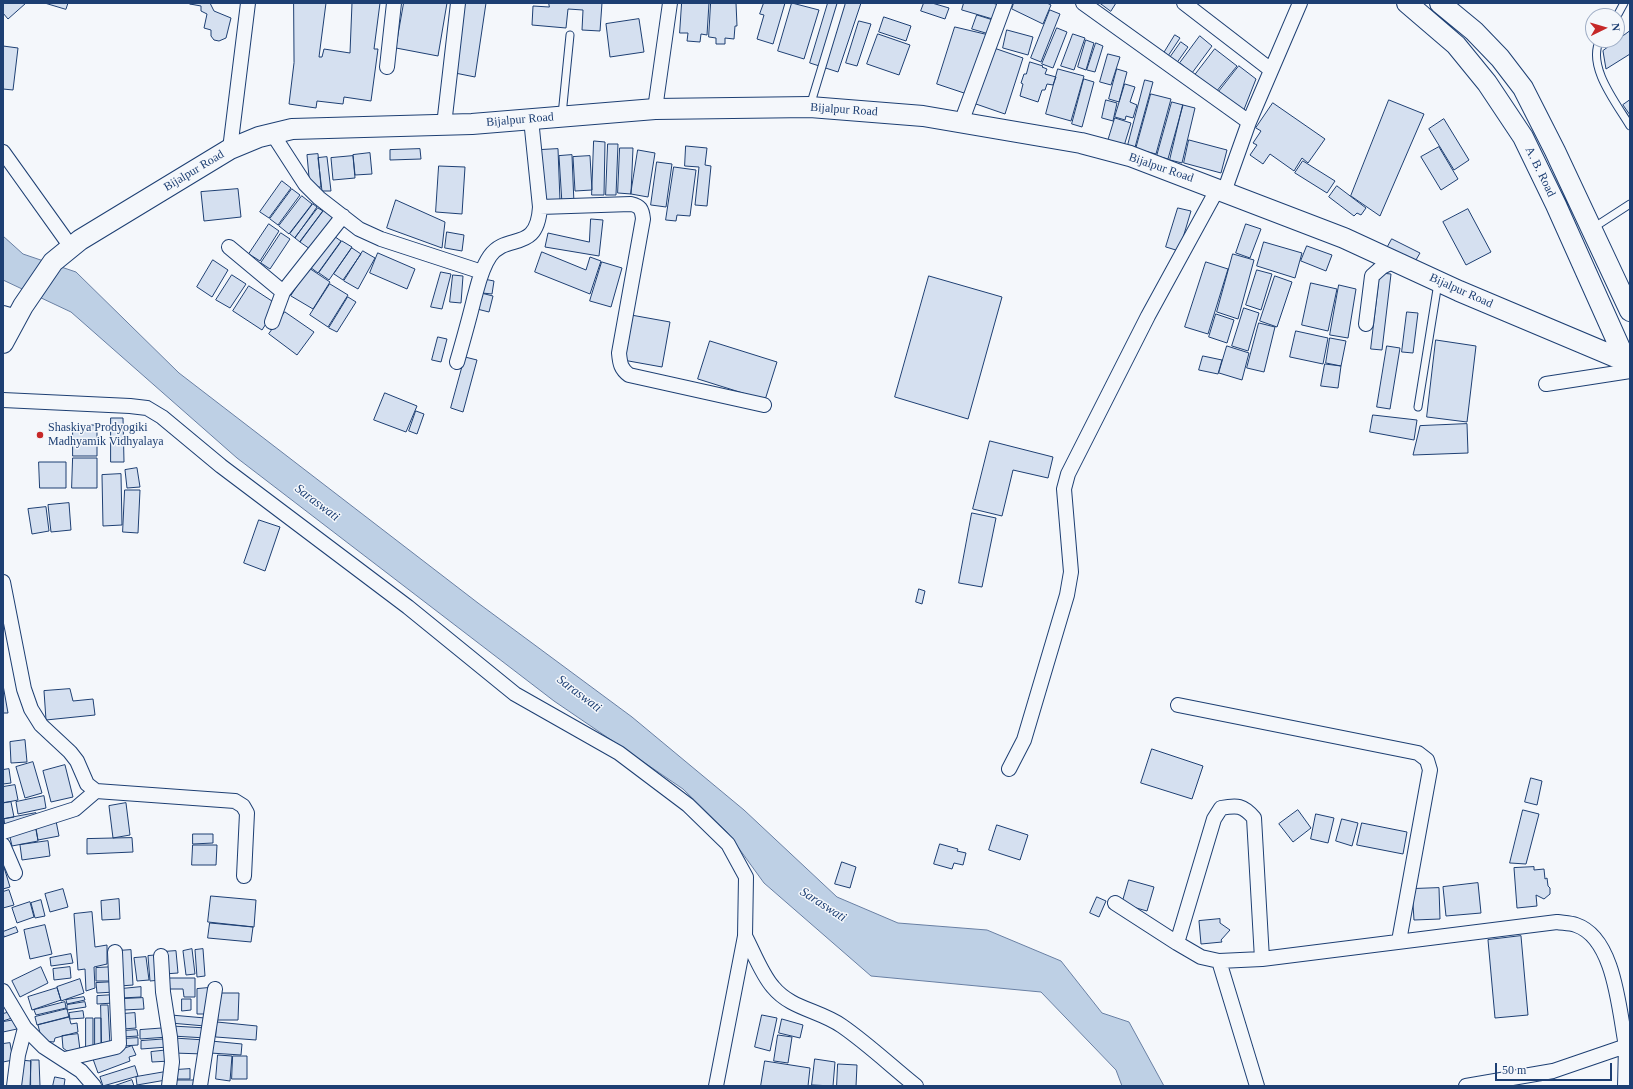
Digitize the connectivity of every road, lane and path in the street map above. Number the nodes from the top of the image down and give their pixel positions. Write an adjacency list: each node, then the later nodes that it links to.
1 (248, 3): 25 (street)
2 (394, 3): 14 (street)
3 (458, 3): 22 (street)
4 (670, 3): 17 (street)
5 (1005, 3): 21 (street)
6 (1083, 3): 20 (street)
7 (1184, 3): 15 (street)
8 (1300, 3): 15 (street)
9 (1407, 3): 44 (main road, A. B. Road)
10 (1440, 3): 31 (main road, A. B. Road)
11 (841, 4): 16 (lane)
12 (570, 35): 18 (lane)
13 (1597, 48): 23 (lane)
14 (387, 67)
15 (1271, 70): 20 (street)
16 (810, 107): 17 (main road, Bijalpur Road); 21 (main road, Bijalpur Road)
17 (655, 109): 18 (main road, Bijalpur Road)
18 (562, 117): 19 (main road, Bijalpur Road)
19 (531, 119): 22 (main road, Bijalpur Road); 29 (street)
20 (1249, 122): 27 (street)
21 (961, 123): 27 (main road, Bijalpur Road)
22 (444, 125): 24 (main road, Bijalpur Road)
23 (1630, 126)
24 (272, 133): 25 (main road, Bijalpur Road); 30 (street)
25 (230, 149): 32 (main road, Bijalpur Road)
26 (3, 152): 32 (street)
27 (1221, 190): 34 (main road, Bijalpur Road); 51 (street)
28 (1630, 204): 31 (lane)
29 (540, 207): 35 (street); 47 (street)
30 (342, 216): 35 (street); 37 (street)
31 (1592, 229): 38 (main road, A. B. Road)
32 (71, 247): 39 (main road, Bijalpur Road)
33 (229, 247): 37 (street)
34 (1394, 261): 36 (main road, Bijalpur Road); 41 (street)
35 (482, 272): 43 (street)
36 (1438, 281): 44 (main road, Bijalpur Road); 48 (lane)
37 (283, 292): 40 (street)
38 (1630, 311)
39 (14, 312): 42 (main road, Bijalpur Road)
40 (272, 322)
41 (1366, 324)
42 (3, 343)
43 (457, 362)
44 (1629, 366): 45 (street)
45 (1546, 384)
46 (3, 400): 58 (street)
47 (764, 405)
48 (1418, 407)
49 (3, 582): 52 (street)
50 (1178, 705): 59 (street)
51 (1009, 769)
52 (96, 791): 53 (street); 56 (street)
53 (3, 832)
54 (3, 845): 55 (street)
55 (15, 873)
56 (244, 876)
57 (1115, 903): 60 (street)
58 (745, 936): 74 (street); 75 (street)
59 (1399, 940): 63 (street); 68 (street)
60 (1177, 942): 63 (street); 64 (street)
61 (114, 952): 69 (street)
62 (161, 956): 72 (street)
63 (1262, 959): 64 (street)
64 (1219, 961): 76 (street)
65 (215, 989): 73 (street)
66 (3, 991): 67 (street)
67 (25, 1028): 69 (street); 70 (street)
68 (1628, 1045): 77 (street); 78 (street)
69 (65, 1059): 71 (street)
70 (14, 1086)
71 (94, 1086)
72 (169, 1086)
73 (200, 1086)
74 (716, 1086)
75 (916, 1086)
76 (1256, 1086)
77 (1466, 1086)
78 (1625, 1086)

